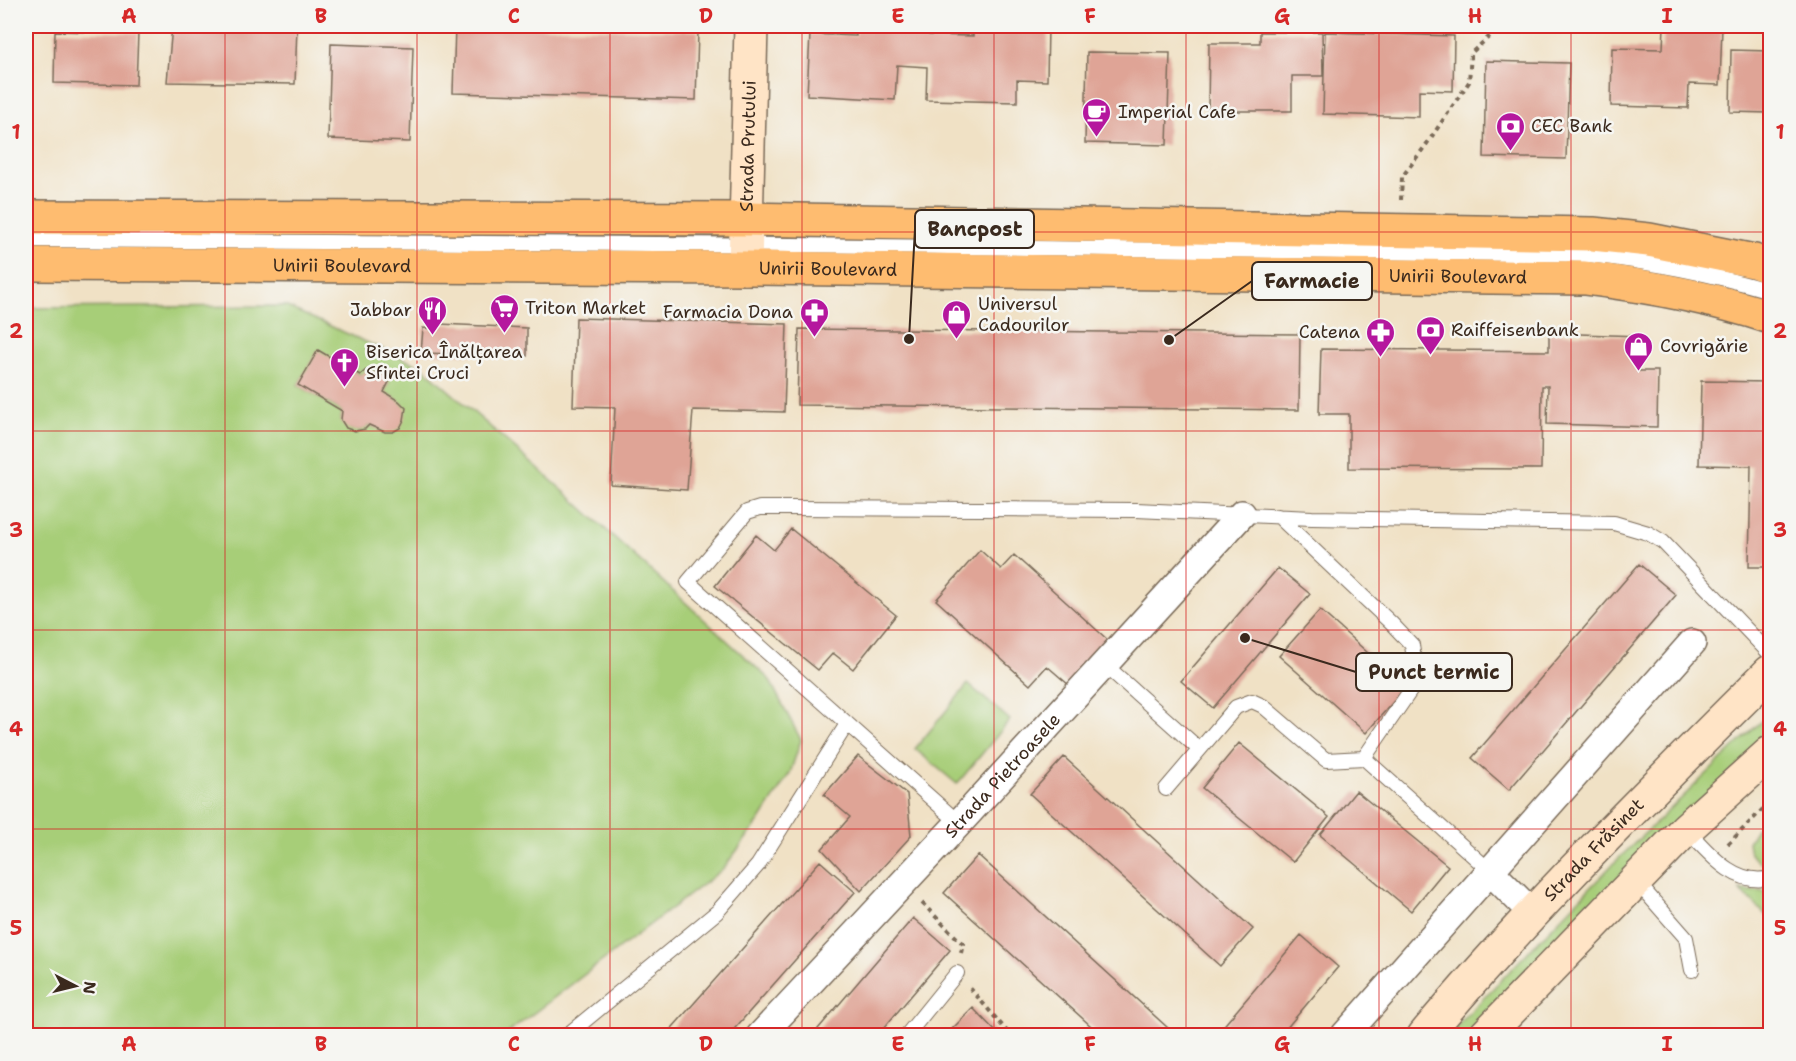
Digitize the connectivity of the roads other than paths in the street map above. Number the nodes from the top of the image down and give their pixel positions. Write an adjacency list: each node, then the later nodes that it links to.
1 (751, 26): 4 (main road, Strada Prutului)
2 (26, 217): 4 (main road, Unirii Boulevard)
3 (26, 240): 4 (lane)
4 (746, 244): 5 (main road, Unirii Boulevard); 6 (main road, Unirii Boulevard); 7 (lane); 8 (main road, Unirii Boulevard)
5 (26, 264)
6 (1770, 267)
7 (1770, 291)
8 (1770, 316)
9 (1242, 514): 10 (lane); 13 (street, Strada Pietroasele); 15 (lane)
10 (1278, 516): 12 (lane); 18 (lane)
11 (1692, 643): 22 (street)
12 (1770, 654)
13 (1104, 664): 16 (lane); 20 (street, Strada Pietroasele)
14 (1770, 672): 25 (main road, Strada Frăsinet)
15 (848, 724): 20 (lane); 28 (lane)
16 (1199, 749): 18 (lane); 19 (lane)
17 (1770, 753): 21 (main road)
18 (1364, 758): 22 (lane)
19 (1166, 789)
20 (959, 823): 29 (street, Strada Pietroasele)
21 (1686, 829): 23 (lane); 24 (main road)
22 (1490, 871): 25 (street); 31 (street)
23 (1770, 878)
24 (1636, 881): 26 (lane); 33 (main road)
25 (1533, 914): 32 (main road, Strada Frăsinet)
26 (1692, 970)
27 (957, 973): 30 (lane)
28 (566, 1035)
29 (760, 1035)
30 (906, 1035)
31 (1344, 1035)
32 (1424, 1035)
33 (1485, 1035)

